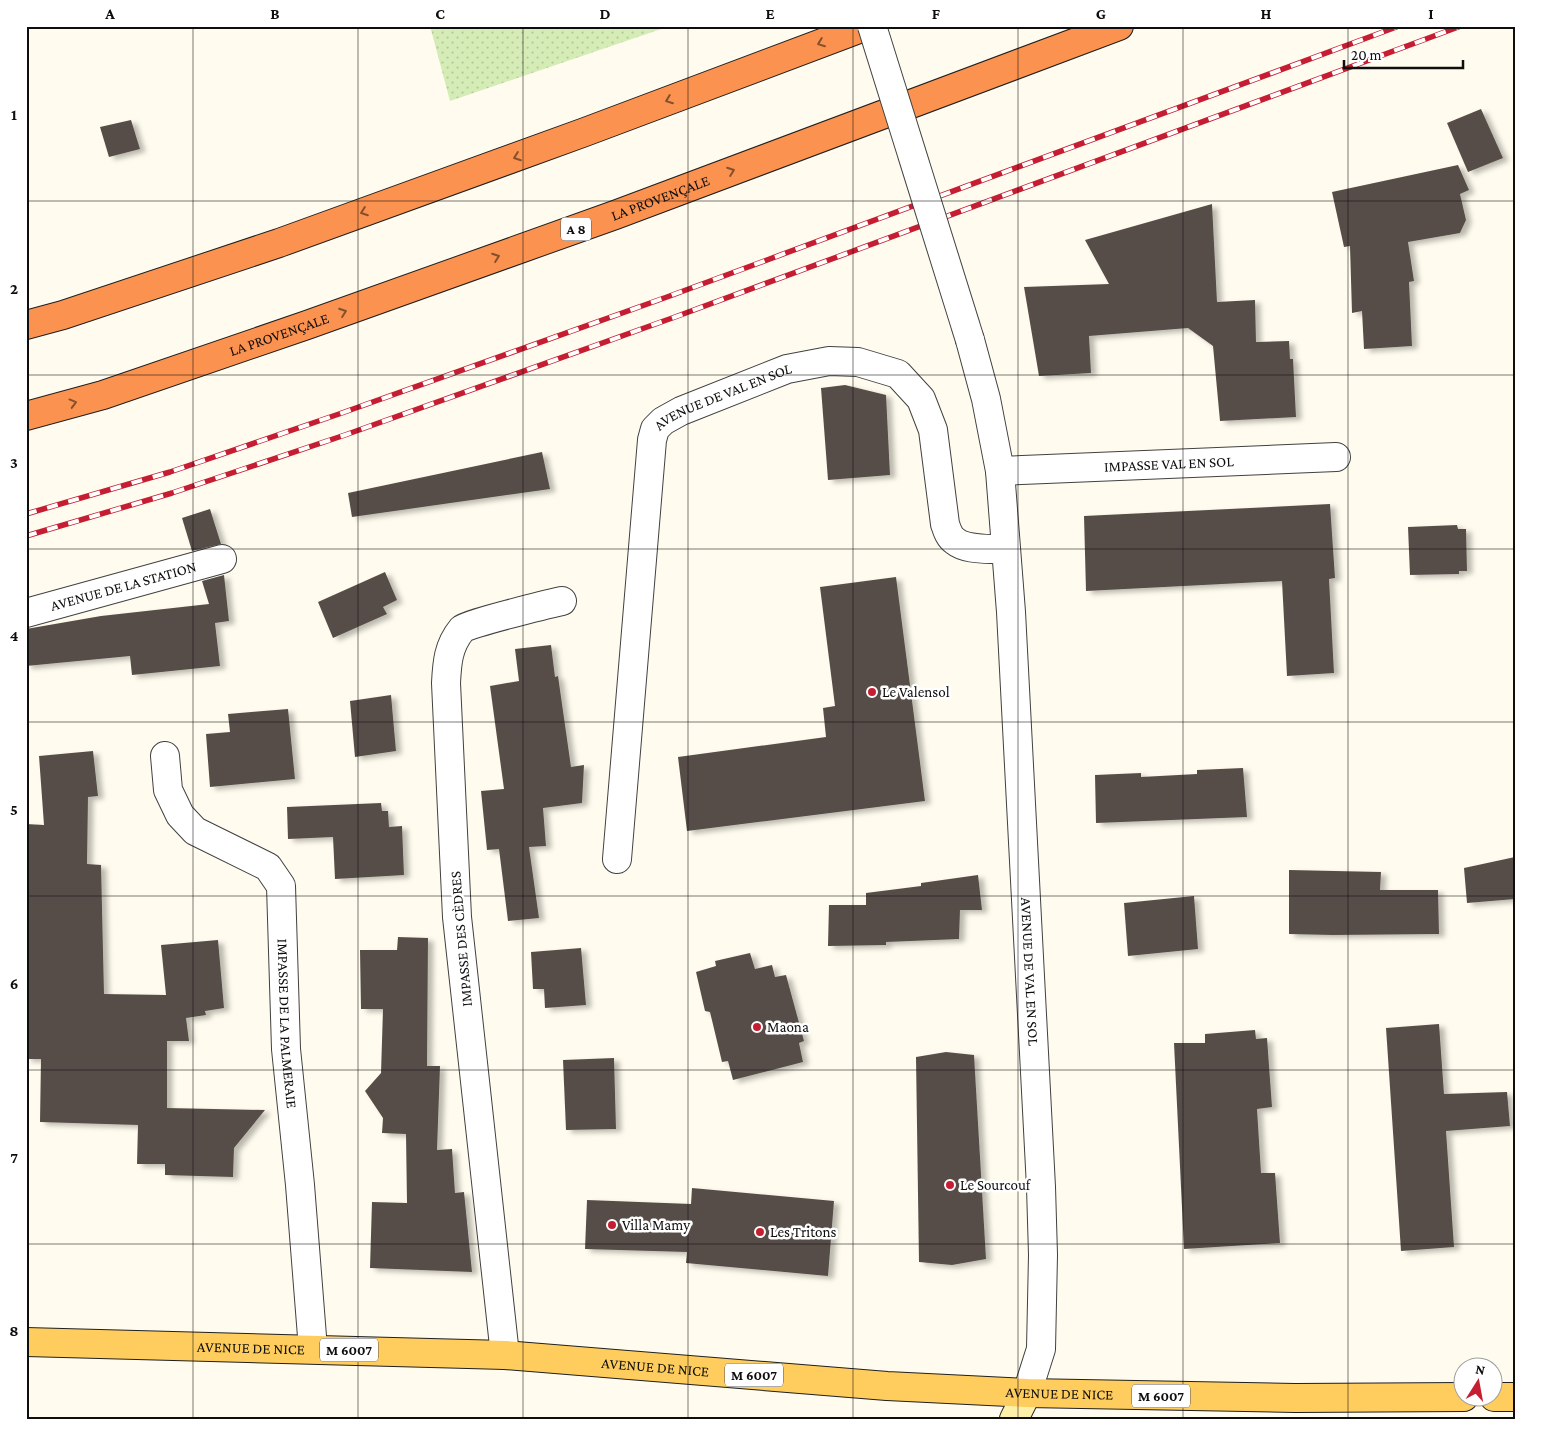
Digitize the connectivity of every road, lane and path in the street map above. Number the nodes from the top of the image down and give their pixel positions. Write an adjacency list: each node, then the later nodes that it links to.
1 (867, 26): 4 (highway, one-way to 4)
2 (872, 26): 7 (street, AVENUE DE VAL EN SOL, bridge)
3 (1119, 26): 5 (highway, LA PROVENÇALE / A 8, one-way to 3)
4 (26, 325)
5 (26, 416)
6 (1336, 457): 7 (street, IMPASSE VAL EN SOL)
7 (1000, 471): 8 (street, AVENUE DE VAL EN SOL)
8 (1006, 550): 13 (street, AVENUE DE VAL EN SOL); 17 (street, AVENUE DE VAL EN SOL)
9 (222, 559): 11 (street, AVENUE DE LA STATION)
10 (562, 601): 16 (street, IMPASSE DES CÈDRES)
11 (26, 613)
12 (165, 756): 15 (street, IMPASSE DE LA PALMERAIE)
13 (617, 859)
14 (26, 1342): 15 (main road, AVENUE DE NICE / M 6007)
15 (313, 1349): 16 (main road, AVENUE DE NICE / M 6007)
16 (505, 1355): 17 (main road, AVENUE DE NICE / M 6007)
17 (1027, 1394): 18 (main road, AVENUE DE NICE / M 6007); 19 (street)
18 (1454, 1397)
19 (1014, 1419)

